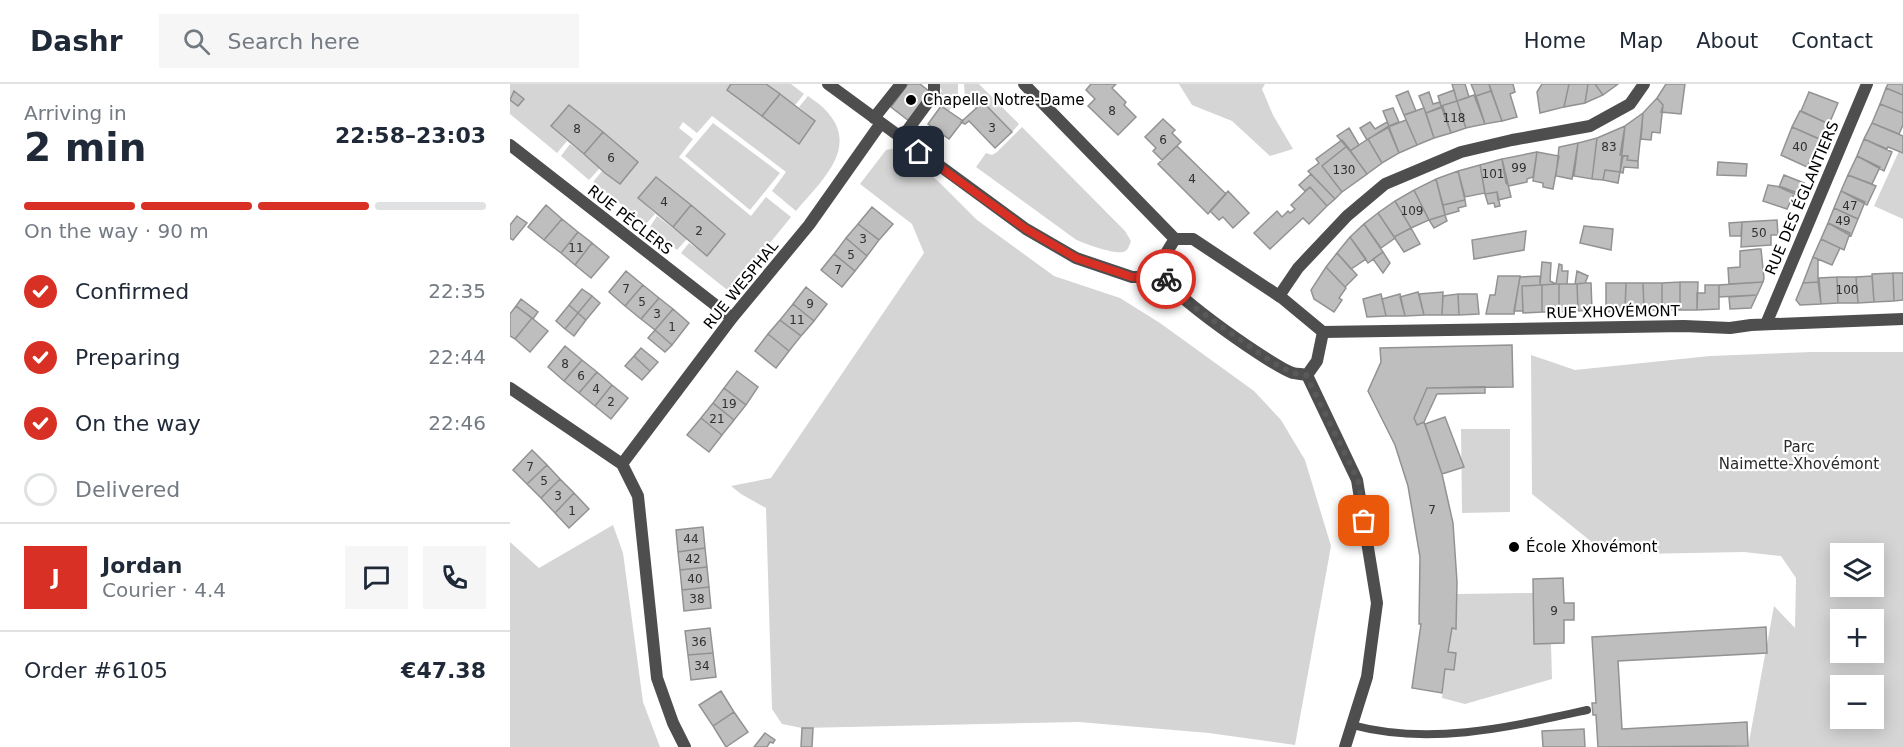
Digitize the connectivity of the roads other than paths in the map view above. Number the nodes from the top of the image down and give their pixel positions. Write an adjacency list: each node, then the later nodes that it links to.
1 (828, 84): 7 (street)
2 (901, 84): 7 (street, RUE WESPHAL)
3 (934, 84): 8 (street)
4 (1024, 84): 10 (street)
5 (1644, 84): 12 (street)
6 (1866, 84): 15 (street, RUE DES ÉGLANTIERS)
7 (878, 121): 8 (street); 13 (street, RUE WESPHAL)
8 (901, 139): 11 (street)
9 (510, 145): 13 (street, RUE PÉCLERS)
10 (1176, 239): 11 (street); 12 (street)
11 (1164, 277): 17 (street)
12 (1279, 296): 16 (street)
13 (732, 318): 19 (street, RUE WESPHAL)
14 (1903, 319): 15 (street, RUE XHOVÉMONT)
15 (1766, 324): 16 (street, RUE XHOVÉMONT)
16 (1323, 332): 17 (street)
17 (1306, 375): 21 (street)
18 (510, 388): 19 (street)
19 (621, 464): 22 (street)
20 (1587, 710): 21 (lane)
21 (1352, 725): 23 (street)
22 (686, 747)
23 (1345, 747)

